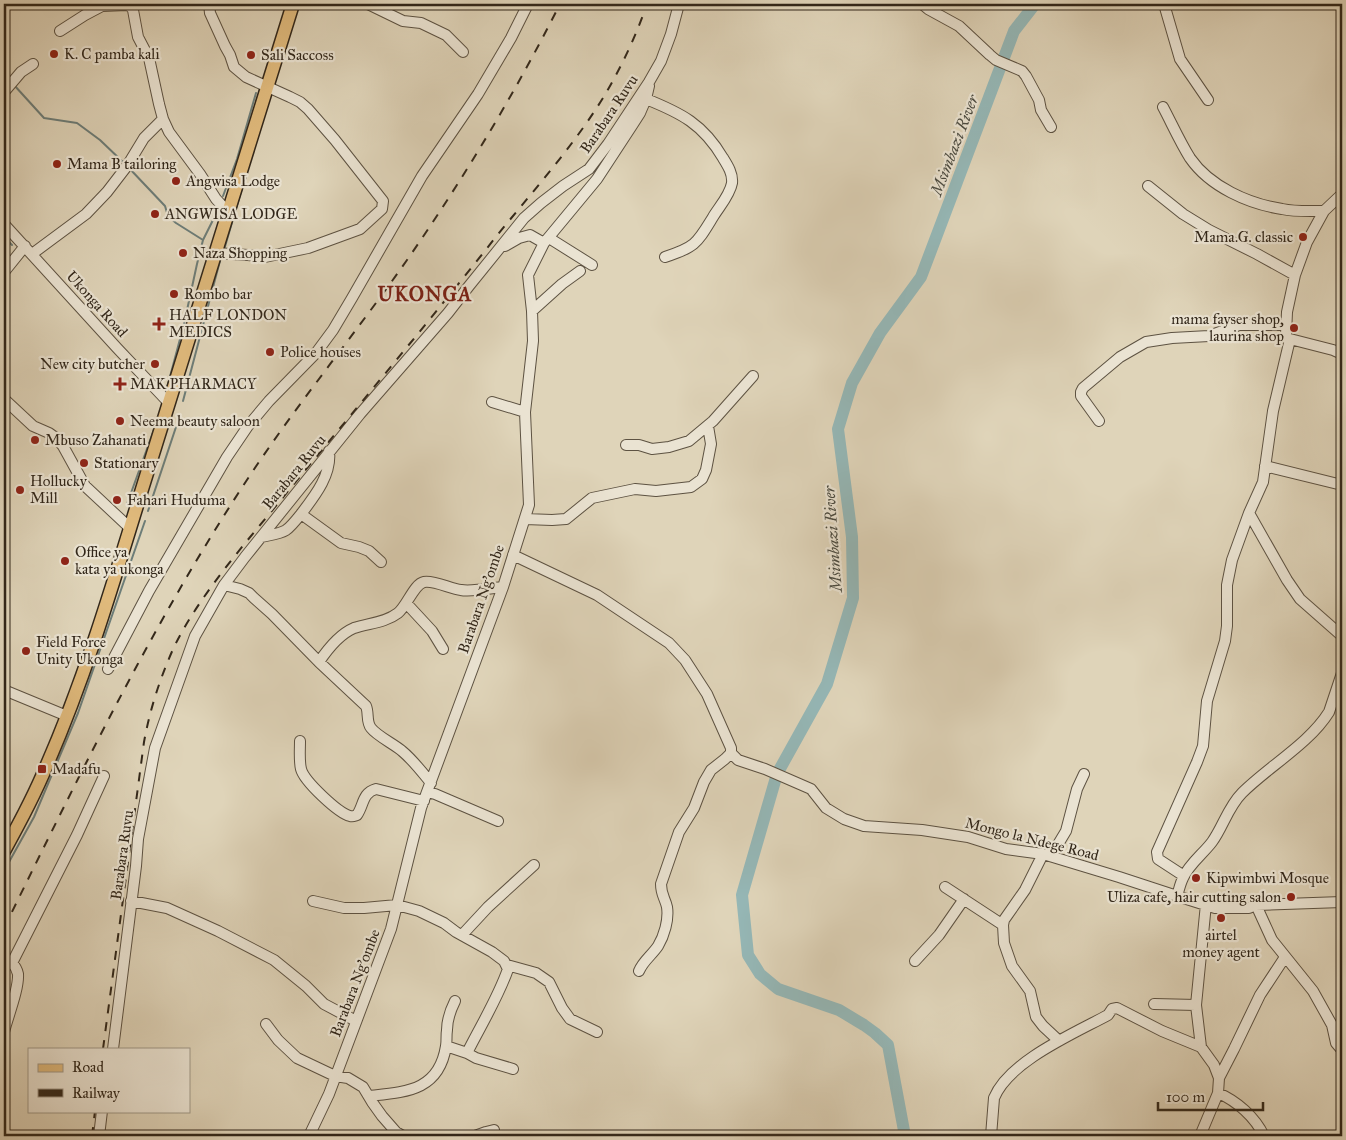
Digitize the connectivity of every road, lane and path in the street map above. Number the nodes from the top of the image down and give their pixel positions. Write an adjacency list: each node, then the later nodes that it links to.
1 (209, 4): 13 (street)
2 (293, 4): 13 (main road)
3 (368, 4): 10 (street)
4 (528, 4): 62 (street)
5 (679, 4): 12 (street, Barabara Ruvu)
6 (922, 4): 19 (street)
7 (1164, 4): 16 (street)
8 (132, 5): 9 (street); 18 (street)
9 (60, 30)
10 (463, 52)
11 (33, 64): 14 (street)
12 (649, 82): 15 (street, Barabara Ng'ombe); 27 (street, Barabara Ruvu)
13 (268, 87): 22 (main road); 28 (street)
14 (4, 92)
15 (646, 99): 25 (street, Barabara Ng'ombe); 29 (street)
16 (1208, 100)
17 (1163, 107): 23 (street)
18 (163, 119): 22 (street); 26 (street)
19 (1051, 127)
20 (1148, 186): 33 (street)
21 (1341, 197): 23 (street)
22 (228, 212): 28 (main road)
23 (1324, 212): 33 (street)
24 (4, 224): 26 (street, Ukonga Road)
25 (546, 240): 27 (street); 30 (street); 34 (street, Barabara Ng'ombe)
26 (29, 250): 31 (street); 41 (street, Ukonga Road)
27 (498, 250): 46 (street, Barabara Ruvu)
28 (216, 253): 41 (main road)
29 (665, 257)
30 (592, 265)
31 (4, 272)
32 (580, 272): 34 (street)
33 (1295, 275): 35 (street)
34 (532, 311): 42 (street, Barabara Ng'ombe)
35 (1286, 325): 36 (street); 43 (street)
36 (1290, 339): 37 (street); 47 (street)
37 (1342, 354)
38 (753, 376): 44 (street)
39 (4, 399): 52 (street)
40 (492, 402): 42 (street)
41 (169, 403): 52 (main road)
42 (525, 412): 51 (street, Barabara Ng'ombe)
43 (1099, 421)
44 (708, 426): 45 (street); 51 (street)
45 (626, 445)
46 (330, 451): 50 (street); 53 (street, Barabara Ruvu)
47 (1266, 466): 48 (street); 49 (street)
48 (1342, 485)
49 (1249, 512): 59 (street); 75 (street)
50 (301, 514): 53 (street); 55 (street)
51 (525, 519): 54 (street, Barabara Ng'ombe)
52 (130, 528): 65 (main road)
53 (261, 537): 56 (street, Barabara Ruvu)
54 (513, 554): 57 (street, Barabara Ng'ombe); 67 (street)
55 (381, 562)
56 (224, 585): 61 (street); 79 (street, Barabara Ruvu)
57 (503, 587): 58 (street); 70 (street, Barabara Ng'ombe)
58 (407, 604): 60 (street); 61 (street)
59 (1342, 636)
60 (443, 649)
61 (318, 662): 70 (street)
62 (108, 669)
63 (1342, 673): 75 (street)
64 (4, 690): 65 (street)
65 (67, 716): 72 (main road)
66 (300, 741): 70 (street)
67 (731, 753): 73 (street, Mongo la Ndege Road); 90 (street)
68 (1084, 774): 73 (street)
69 (104, 776): 98 (street)
70 (427, 792): 71 (street); 83 (street, Barabara Ng'ombe)
71 (498, 821)
72 (4, 852)
73 (1045, 854): 77 (street, Mongo la Ndege Road); 85 (street)
74 (534, 865): 86 (street)
75 (1184, 876): 77 (street)
76 (945, 887): 78 (street)
77 (1177, 896): 82 (street, Mongo la Ndege Road)
78 (964, 899): 85 (street); 88 (street)
79 (131, 901): 94 (street); 103 (street, Barabara Ruvu)
80 (313, 901): 83 (street)
81 (1342, 902): 84 (street, Mongo la Ndege Road)
82 (1206, 904): 84 (street, Mongo la Ndege Road); 93 (street)
83 (397, 905): 86 (street); 94 (street, Barabara Ng'ombe)
84 (1256, 905): 87 (street)
85 (1002, 925): 100 (street)
86 (462, 936): 89 (street)
87 (1286, 957): 97 (street); 108 (street)
88 (915, 961)
89 (507, 965): 99 (street); 105 (street)
90 (639, 971)
91 (455, 1000): 101 (street)
92 (1154, 1004): 93 (street)
93 (1196, 1005): 102 (street)
94 (356, 1021): 107 (street, Barabara Ng'ombe)
95 (1342, 1021): 97 (street)
96 (266, 1024): 107 (street)
97 (1332, 1025): 104 (street)
98 (4, 1032)
99 (596, 1032)
100 (1058, 1040): 102 (street); 117 (street)
101 (446, 1046): 105 (street); 110 (street)
102 (1201, 1047): 108 (street)
103 (113, 1048)
104 (1342, 1050)
105 (467, 1052): 106 (street)
106 (514, 1069)
107 (335, 1076): 110 (street); 114 (street, Barabara Ng'ombe)
108 (1219, 1078): 109 (street)
109 (1218, 1093): 118 (street); 119 (street)
110 (369, 1096): 115 (street)
111 (102, 1112): 113 (street)
112 (494, 1130): 116 (street)
113 (99, 1136)
114 (309, 1136)
115 (403, 1136)
116 (475, 1136)
117 (991, 1136)
118 (1200, 1136)
119 (1264, 1136)

